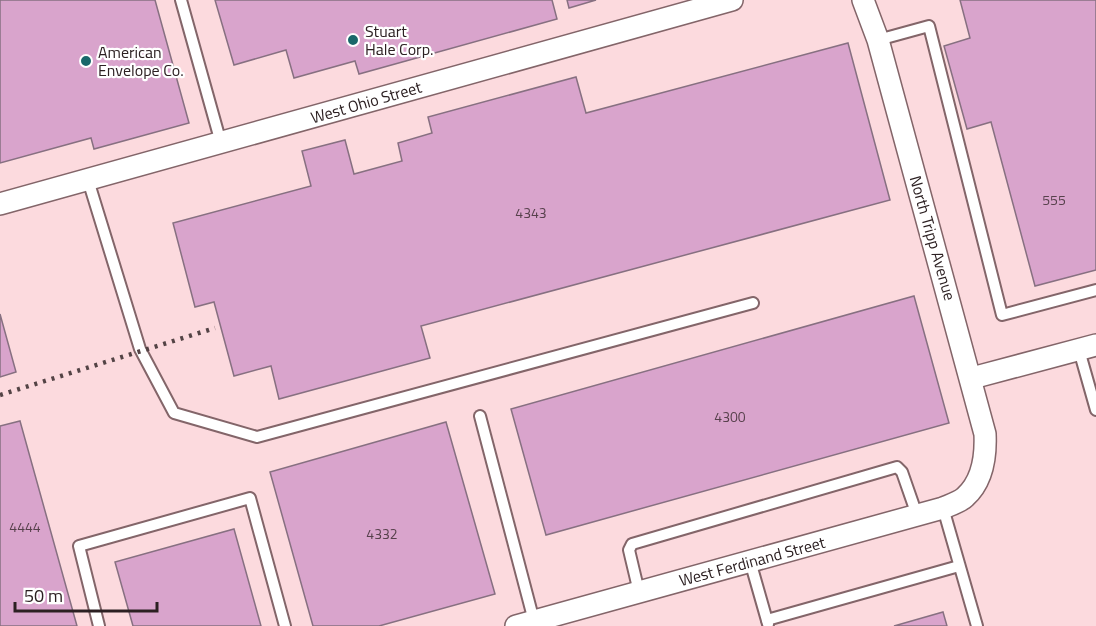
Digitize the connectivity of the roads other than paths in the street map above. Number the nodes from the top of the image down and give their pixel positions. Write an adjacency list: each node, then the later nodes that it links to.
1 (181, 0): 5 (lane)
2 (732, 0): 5 (street, West Ohio Street)
3 (863, 0): 4 (street, North Tripp Avenue)
4 (878, 40): 8 (lane); 11 (street, North Tripp Avenue)
5 (221, 143): 6 (street, West Ohio Street)
6 (88, 180): 7 (street, West Ohio Street); 9 (lane)
7 (0, 204)
8 (1096, 290)
9 (753, 303)
10 (1087, 348): 11 (street); 12 (lane)
11 (972, 378): 14 (street, North Tripp Avenue)
12 (1096, 410)
13 (480, 416): 21 (lane)
14 (977, 478): 15 (street, West Ferdinand Street)
15 (943, 508): 16 (street, West Ferdinand Street); 18 (lane)
16 (917, 515): 17 (street, West Ferdinand Street); 19 (lane)
17 (750, 561): 19 (street, West Ferdinand Street); 20 (lane)
18 (959, 566): 20 (lane); 24 (lane)
19 (639, 592): 21 (street, West Ferdinand Street)
20 (767, 623)
21 (525, 624)
22 (99, 626): 23 (lane)
23 (285, 626)
24 (977, 626)

